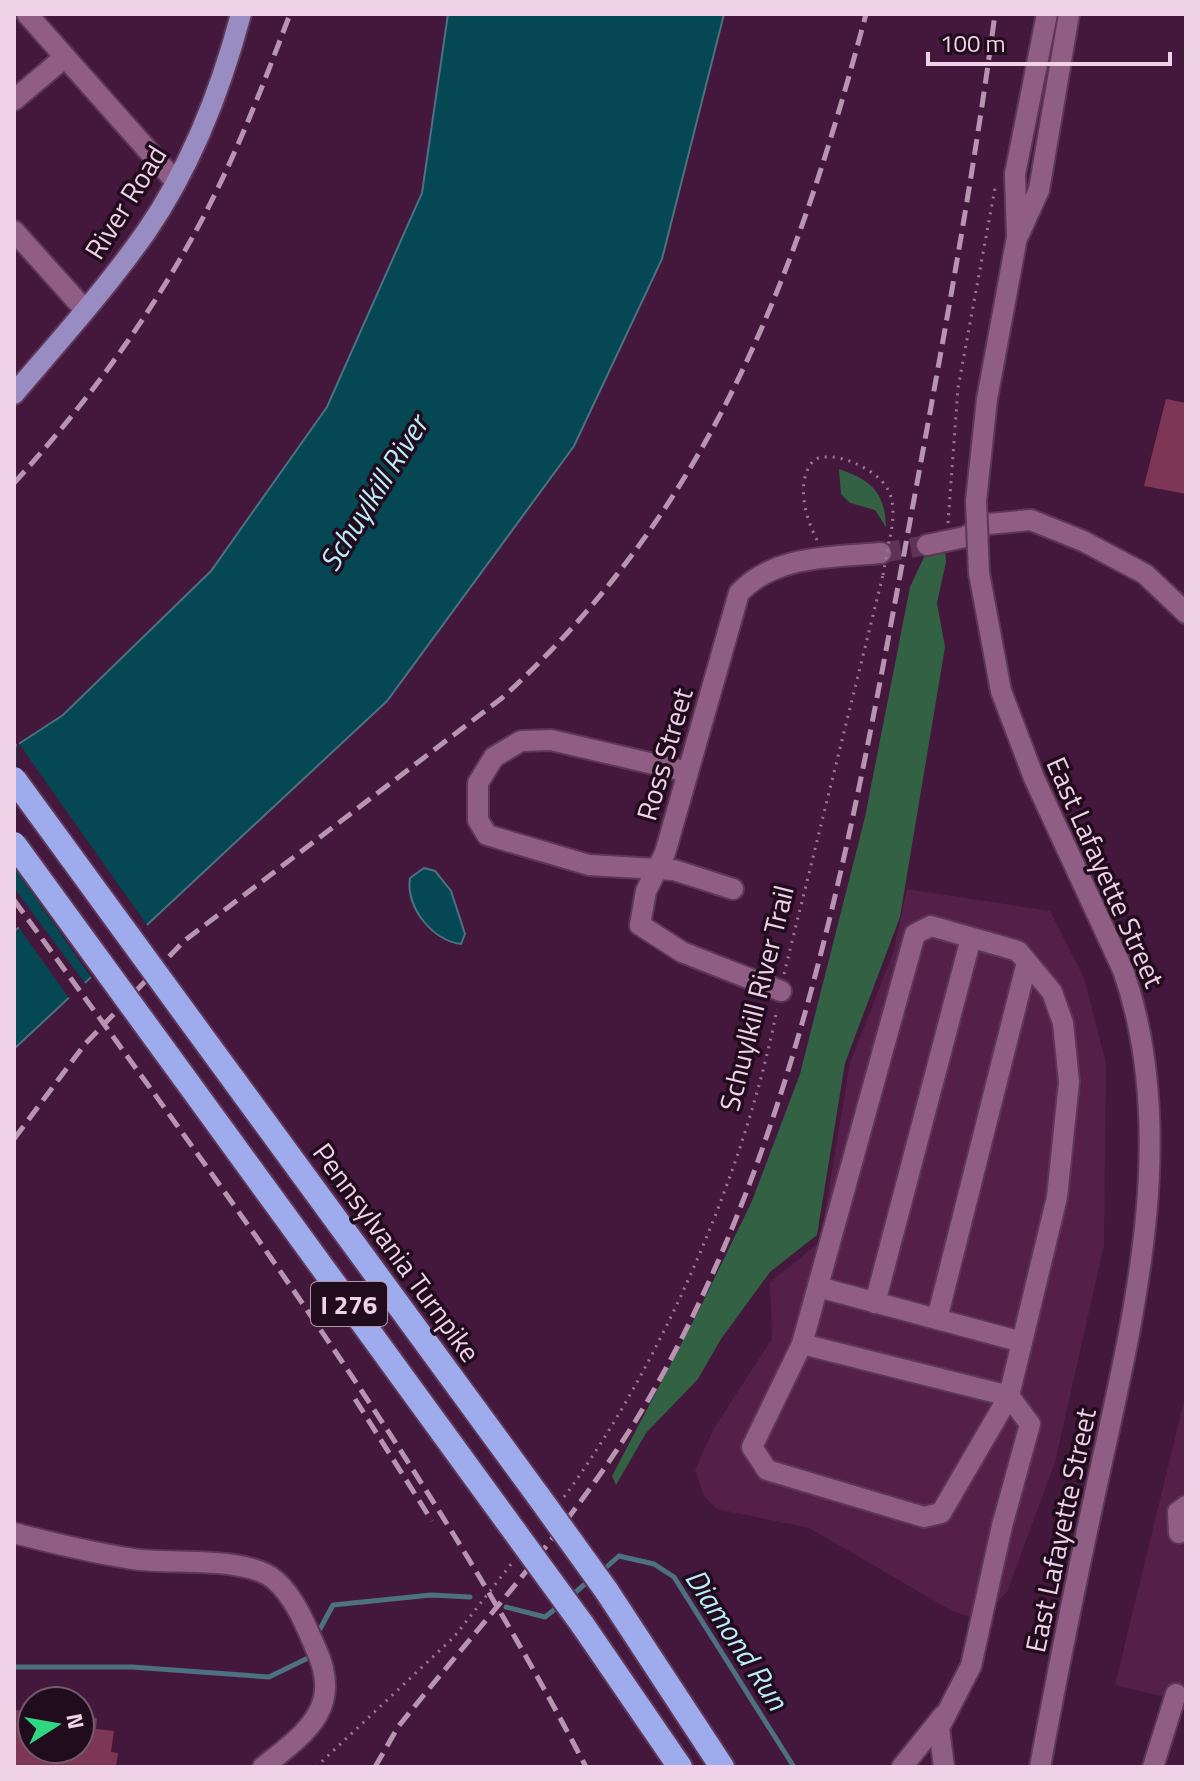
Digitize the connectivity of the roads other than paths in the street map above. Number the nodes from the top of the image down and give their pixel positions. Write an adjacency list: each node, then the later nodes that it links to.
1 (27, 14): 5 (street)
2 (241, 14): 7 (main road, River Road)
3 (1047, 14): 9 (street, East Lafayette Street)
4 (1069, 14): 9 (street, East Lafayette Street)
5 (65, 57): 6 (street); 7 (street)
6 (14, 100)
7 (176, 182): 10 (main road, River Road)
8 (14, 231): 10 (street)
9 (1017, 237): 39 (street, East Lafayette Street, bridge)
10 (85, 310): 11 (main road, River Road)
11 (14, 394)
12 (927, 545): 14 (street)
13 (885, 547): 15 (street, Ross Street)
14 (1186, 613)
15 (688, 772): 18 (street, Ross Street); 18 (street)
16 (14, 779): 36 (highway, Pennsylvania Turnpike / I 276, bridge)
17 (14, 844): 35 (highway, I 276, bridge)
18 (656, 871): 19 (street); 22 (street, Ross Street)
19 (733, 889)
20 (971, 938): 21 (street); 23 (street); 24 (street)
21 (1027, 962): 25 (street); 26 (street)
22 (781, 991)
23 (818, 1287): 24 (street); 27 (street)
24 (875, 1303): 25 (street)
25 (937, 1319): 26 (street)
26 (1022, 1342): 28 (street)
27 (802, 1344): 28 (street); 28 (street)
28 (1009, 1396): 33 (street)
29 (1186, 1506): 31 (street)
30 (14, 1533): 34 (street)
31 (1178, 1533)
32 (1176, 1694): 40 (street)
33 (945, 1713): 37 (street); 38 (street)
34 (263, 1767)
35 (680, 1767)
36 (722, 1767)
37 (902, 1767)
38 (944, 1767)
39 (1040, 1767)
40 (1153, 1767)

